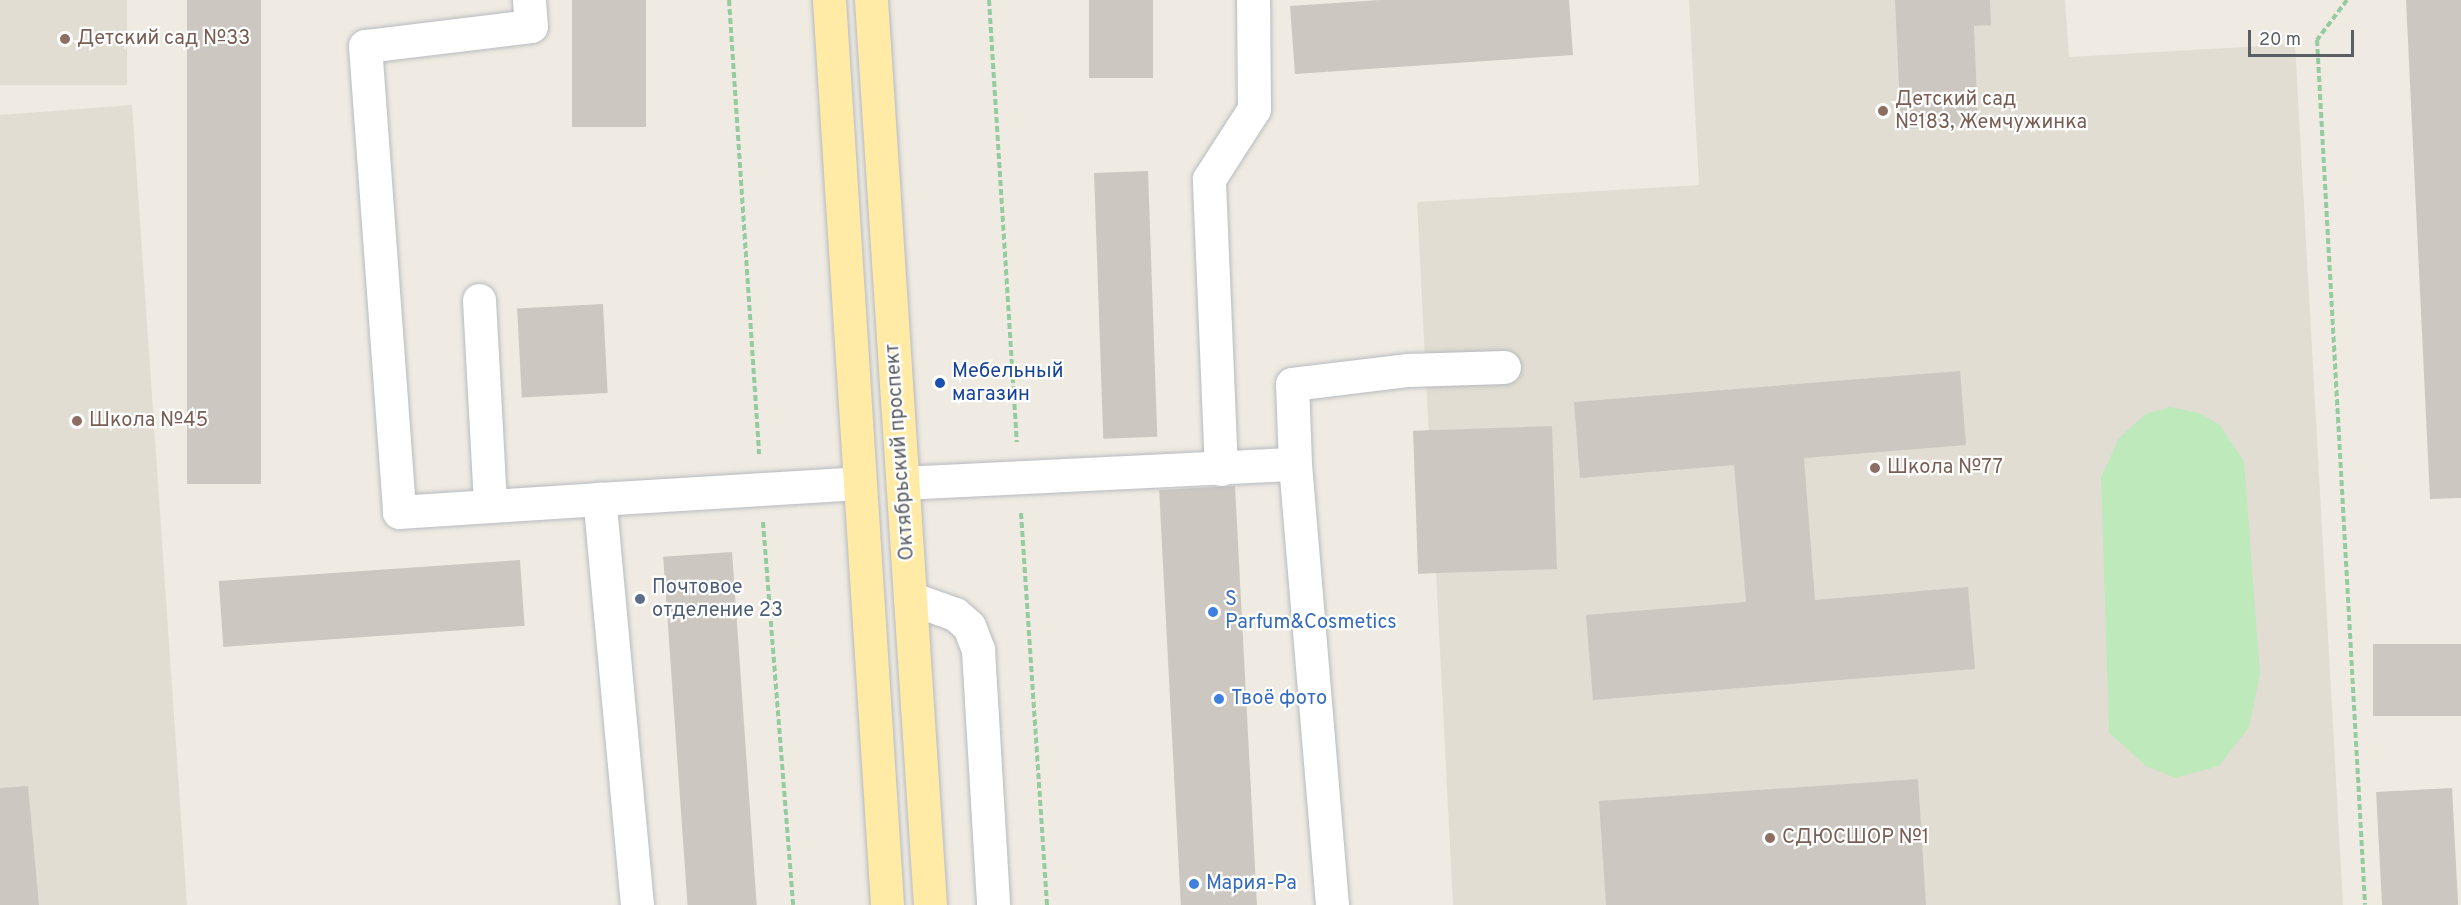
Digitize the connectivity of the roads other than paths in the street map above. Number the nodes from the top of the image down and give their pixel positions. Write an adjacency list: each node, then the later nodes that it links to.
1 (529, 0): 12 (lane)
2 (829, 0): 9 (main road)
3 (871, 0): 10 (main road, Октябрьский проспект)
4 (1253, 0): 8 (lane)
5 (479, 300): 12 (lane)
6 (1504, 367): 7 (lane)
7 (1295, 465): 8 (lane); 18 (lane)
8 (1221, 469): 10 (lane)
9 (860, 483): 11 (lane); 15 (main road)
10 (903, 483): 13 (main road, Октябрьский проспект)
11 (599, 499): 12 (lane); 14 (lane)
12 (490, 505)
13 (910, 598): 16 (main road, Октябрьский проспект); 17 (lane)
14 (637, 905)
15 (887, 905)
16 (930, 905)
17 (993, 905)
18 (1332, 905)

